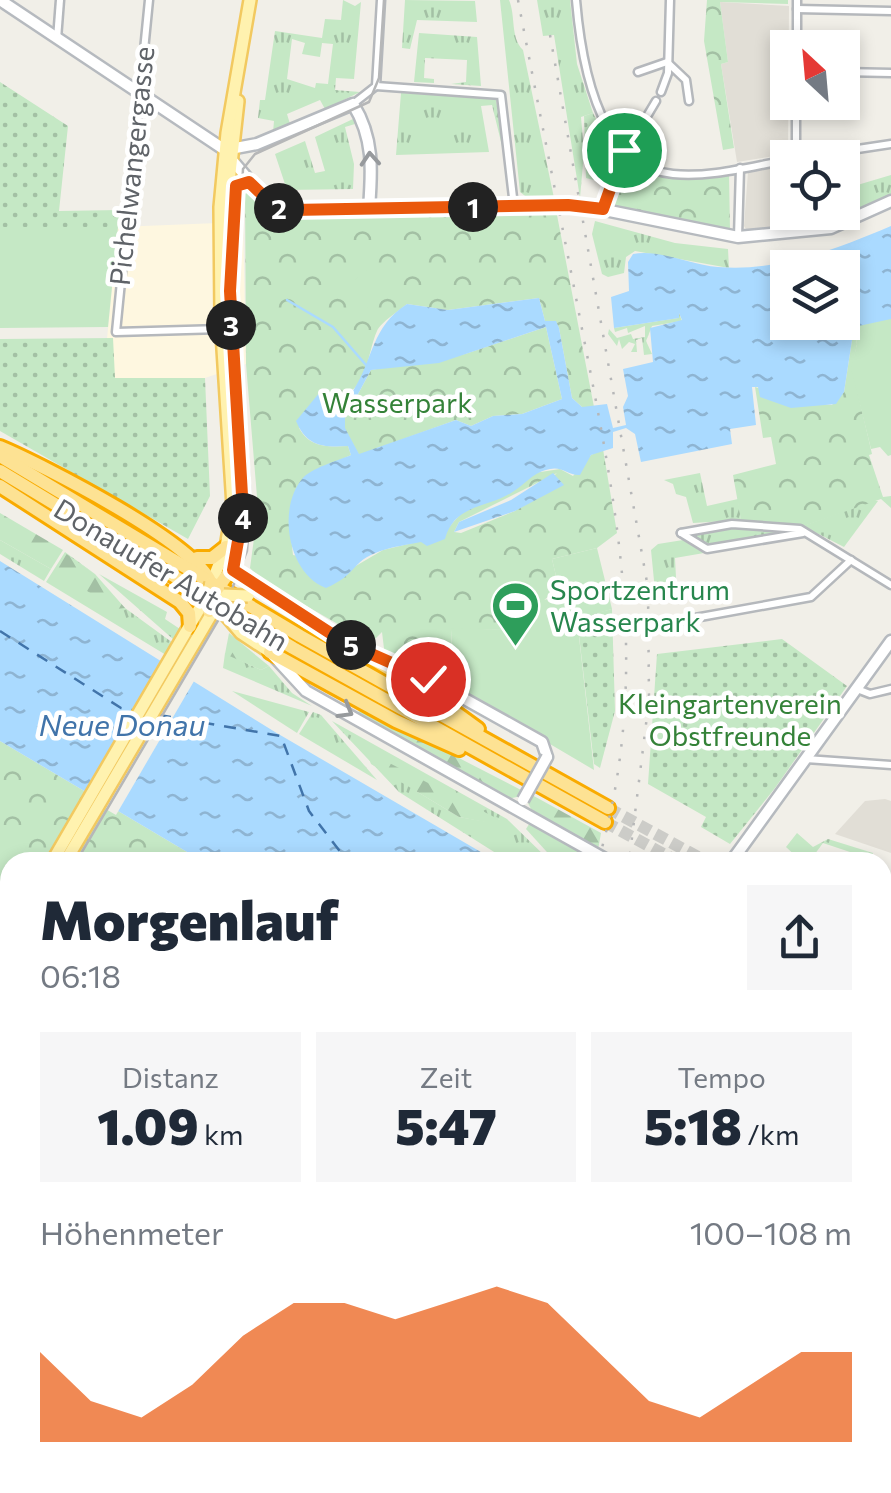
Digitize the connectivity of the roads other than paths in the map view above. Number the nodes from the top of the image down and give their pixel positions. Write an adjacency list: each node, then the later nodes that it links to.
1 (0, 0): 10 (street)
2 (60, 0): 10 (street)
3 (148, 0): 17 (street, Pichelwangergasse)
4 (250, 0): 24 (main road)
5 (381, 0): 15 (street)
6 (576, 0): 23 (street)
7 (670, 0): 11 (street)
8 (797, 5): 9 (street)
9 (891, 11)
10 (57, 40): 17 (street)
11 (667, 62): 12 (street); 16 (street); 19 (street)
12 (638, 72)
13 (860, 72): 14 (street)
14 (891, 73)
15 (376, 86): 20 (street); 29 (street)
16 (661, 92)
17 (139, 97): 24 (street); 34 (street, Pichelwangergasse)
18 (656, 101): 23 (street)
19 (689, 102)
20 (353, 104): 24 (street); 30 (street, one-way to 20)
21 (891, 144): 22 (street)
22 (860, 149)
23 (624, 150): 26 (street); 31 (street)
24 (230, 154): 27 (street); 33 (main road); 34 (main road)
25 (770, 163): 26 (street)
26 (740, 168): 32 (street)
27 (249, 182): 30 (street); 33 (street)
28 (891, 201): 32 (street)
29 (514, 206): 30 (street); 31 (street)
30 (369, 208)
31 (605, 209): 32 (street)
32 (738, 238)
33 (229, 258): 34 (main road)
34 (226, 329): 40 (main road); 45 (main road)
35 (0, 447): 41 (highway)
36 (0, 456): 53 (highway, Donauufer Autobahn)
37 (0, 472): 56 (highway, Donauufer Autobahn)
38 (0, 486): 44 (highway)
39 (804, 533): 39 (street); 42 (street)
40 (226, 547): 41 (highway); 45 (main road)
41 (194, 558): 45 (highway)
42 (851, 560): 43 (street); 47 (street)
43 (891, 585)
44 (158, 587): 45 (highway); 45 (highway)
45 (214, 598): 46 (main road); 46 (main road, bridge); 50 (main road); 58 (main road)
46 (294, 613): 49 (main road)
47 (656, 625)
48 (891, 641): 51 (street)
49 (344, 642): 53 (highway); 57 (street, bridge)
50 (270, 652): 56 (highway); 57 (street, one-way to 57)
51 (856, 688): 52 (street); 54 (street)
52 (891, 690)
53 (499, 747): 56 (highway, Donauufer Autobahn)
54 (805, 760): 55 (street); 62 (street)
55 (891, 765)
56 (507, 767)
57 (521, 804): 61 (street)
58 (81, 823): 59 (main road); 60 (main road)
59 (59, 852)
60 (68, 852)
61 (595, 852)
62 (738, 852)

